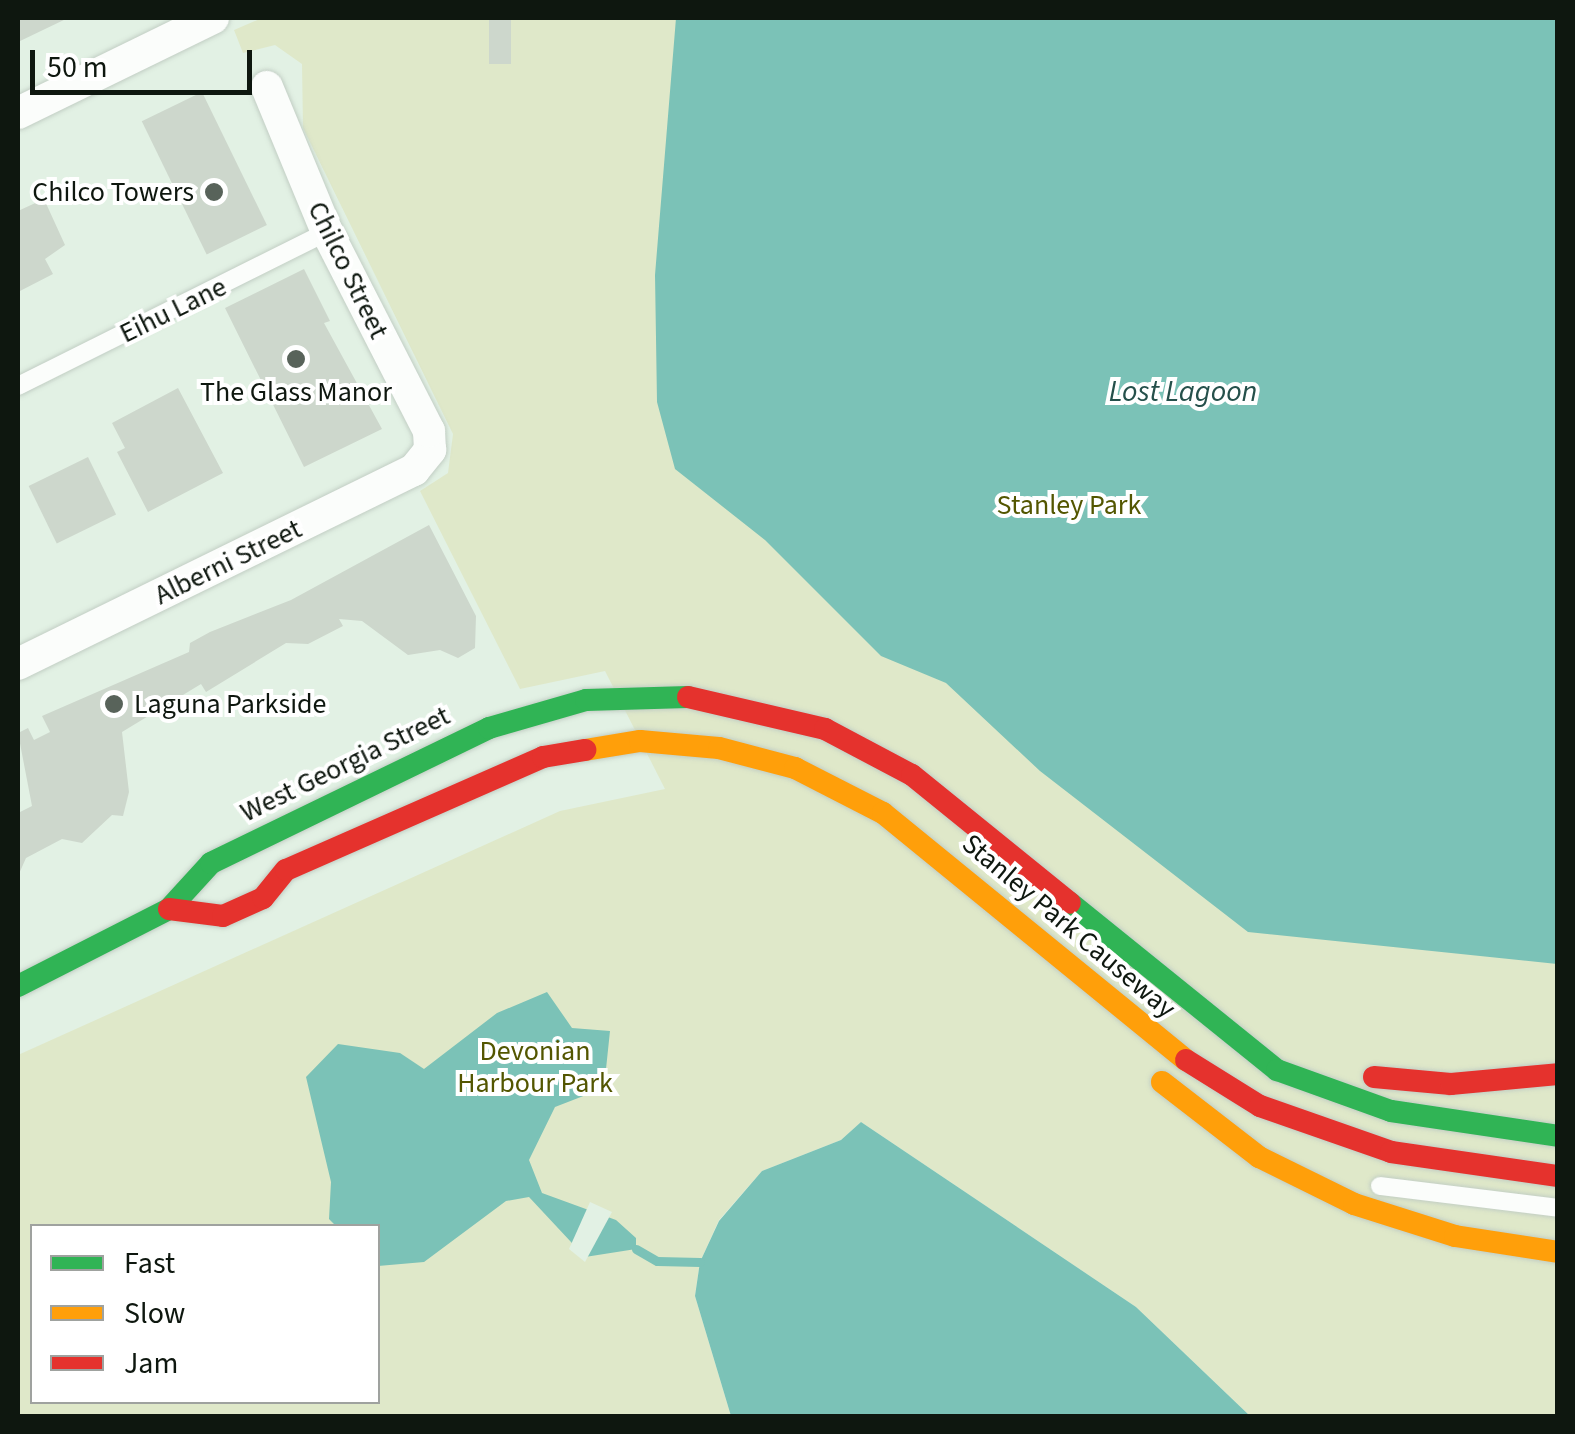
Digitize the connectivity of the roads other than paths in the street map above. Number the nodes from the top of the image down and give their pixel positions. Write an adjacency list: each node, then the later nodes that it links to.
1 (213, 18): 3 (street)
2 (267, 87): 4 (street, Chilco Street)
3 (18, 113)
4 (328, 232): 5 (lane, Eihu Lane); 6 (street, Chilco Street)
5 (18, 386)
6 (430, 450): 7 (street, Alberni Street)
7 (18, 664)
8 (566, 704): 11 (highway, West Georgia Street); 13 (highway, Stanley Park Causeway)
9 (296, 894): 10 (highway)
10 (263, 898): 11 (highway); 19 (highway, Stanley Park Causeway)
11 (169, 909): 12 (highway, West Georgia Street)
12 (18, 986)
13 (1186, 1002): 15 (highway); 17 (highway, Stanley Park Causeway)
14 (1144, 1067): 16 (highway)
15 (1558, 1074)
16 (1174, 1092): 18 (lane); 22 (highway)
17 (1558, 1136)
18 (1331, 1168)
19 (1558, 1176)
20 (1364, 1180): 21 (lane)
21 (1558, 1208)
22 (1558, 1252)

